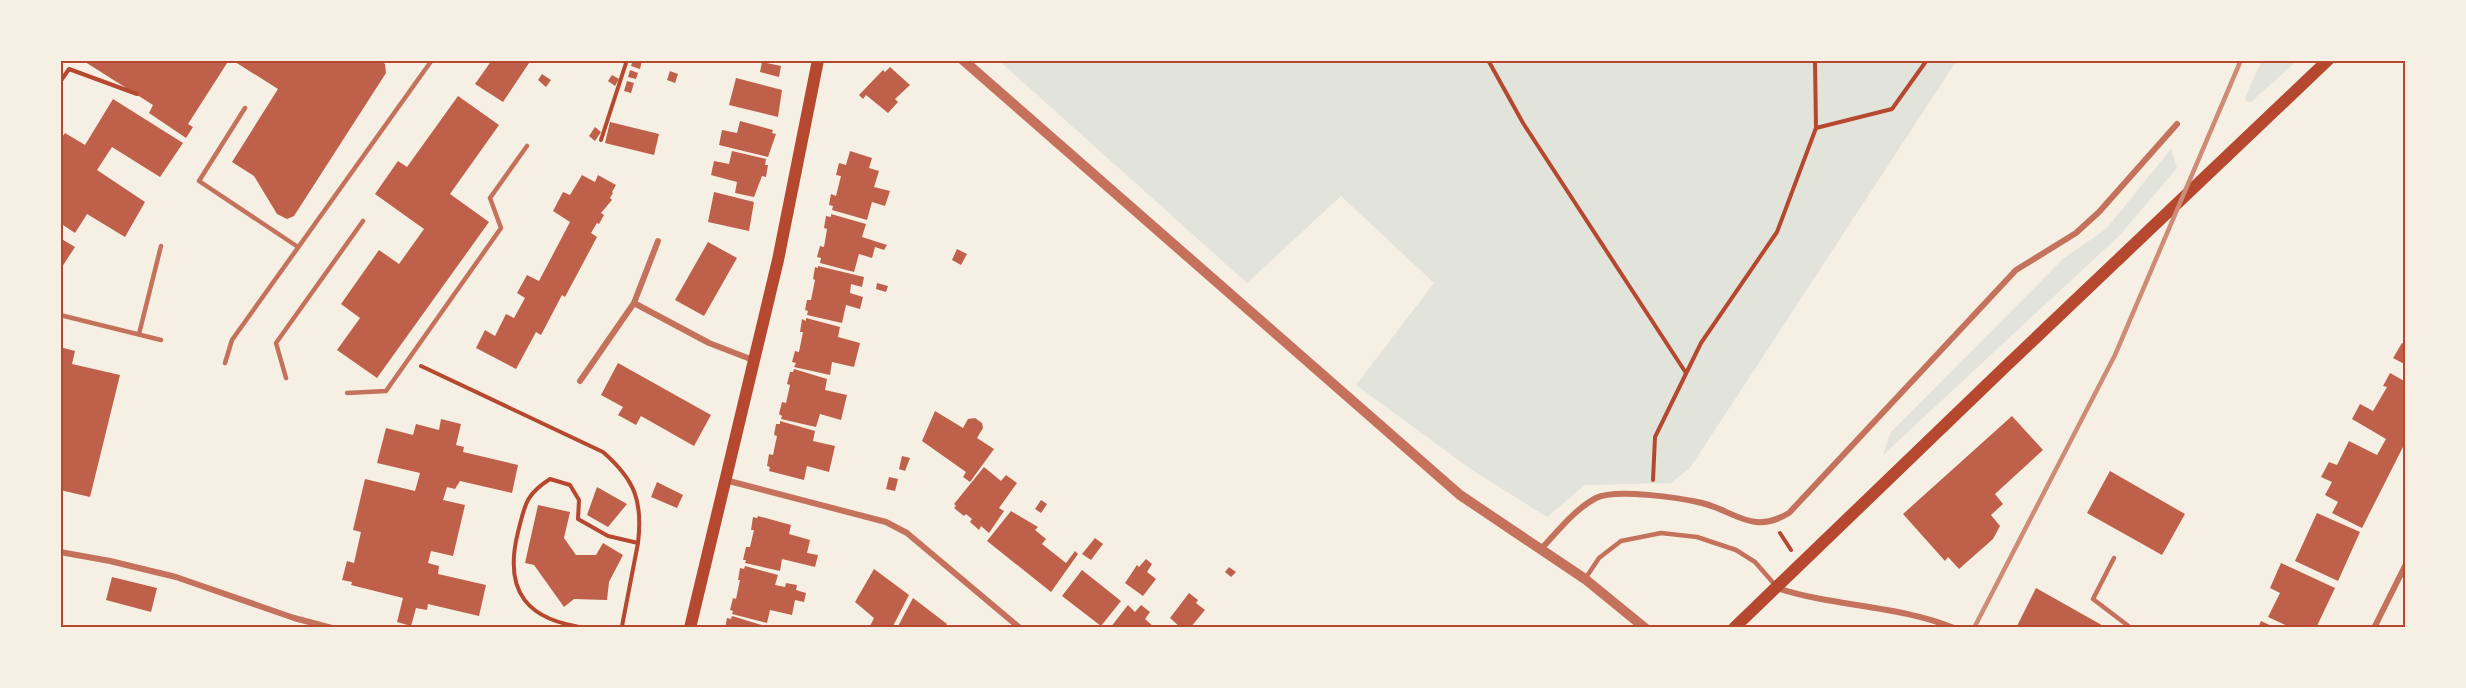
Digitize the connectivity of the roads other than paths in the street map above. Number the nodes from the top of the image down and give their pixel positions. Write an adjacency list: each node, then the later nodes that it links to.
1 (432, 60): 11 (lane)
2 (818, 60): 16 (main road)
3 (963, 60): 22 (street)
4 (2328, 60): 27 (main road)
5 (245, 108): 11 (lane)
6 (2177, 124): 22 (street)
7 (527, 146): 20 (lane)
8 (363, 221): 18 (lane)
9 (658, 241): 12 (street)
10 (161, 246): 14 (lane)
11 (298, 247): 17 (lane)
12 (634, 303): 16 (street); 19 (street)
13 (60, 315): 14 (lane)
14 (139, 334): 15 (lane)
15 (161, 340)
16 (753, 360): 21 (main road)
17 (225, 363)
18 (286, 378)
19 (580, 381)
20 (347, 393)
21 (724, 480): 29 (main road); 30 (street)
22 (1542, 548): 26 (street)
23 (60, 552): 28 (street)
24 (2114, 558): 34 (lane)
25 (2406, 564): 35 (street)
26 (1585, 579): 27 (lane); 31 (street)
27 (1777, 588): 32 (main road); 33 (street)
28 (332, 628)
29 (690, 628)
30 (1020, 628)
31 (1645, 628)
32 (1734, 628)
33 (1954, 628)
34 (2131, 628)
35 (2374, 628)

